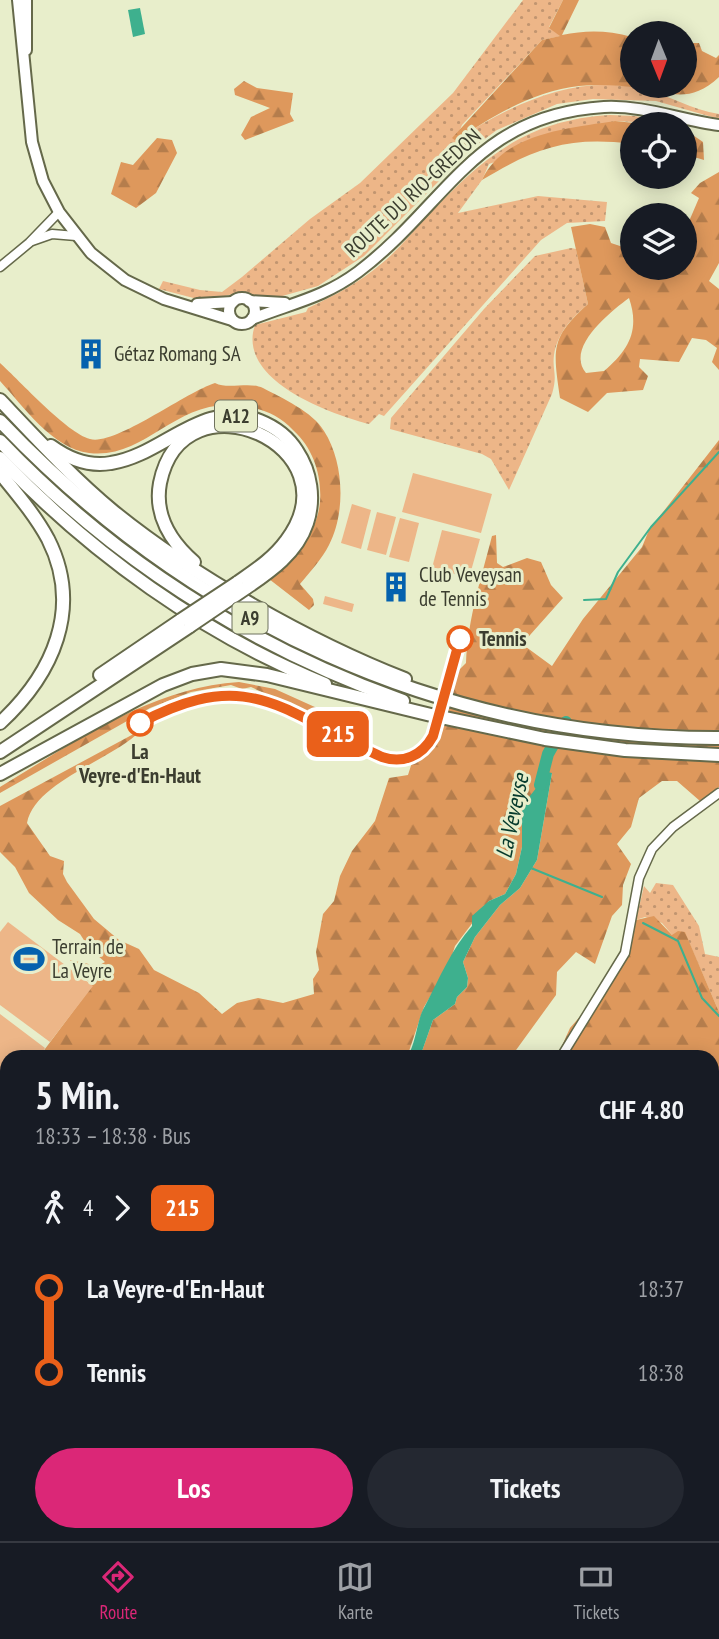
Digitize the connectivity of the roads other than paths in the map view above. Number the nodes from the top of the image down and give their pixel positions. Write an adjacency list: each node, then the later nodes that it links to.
1 (18, 0): 3 (main road)
2 (26, 0): 3 (main road)
3 (24, 59): 9 (main road)
4 (653, 112): 13 (main road, ROUTE DU RIO-GREDON)
5 (697, 121): 6 (main road, ROUTE DU RIO-GREDON)
6 (719, 125)
7 (697, 126): 8 (main road, ROUTE DU RIO-GREDON)
8 (719, 134)
9 (58, 212): 10 (main road); 11 (street)
10 (76, 236): 11 (street); 14 (main road)
11 (29, 243): 12 (street)
12 (0, 267)
13 (343, 282): 15 (main road, ROUTE DU RIO-GREDON); 17 (main road, ROUTE DU RIO-GREDON)
14 (163, 299): 16 (main road); 18 (main road)
15 (249, 301): 16 (main road); 17 (main road)
16 (233, 302): 18 (main road)
17 (252, 319): 18 (main road)
18 (232, 320)
19 (0, 400): 21 (highway)
20 (0, 421): 28 (highway, A9)
21 (20, 422): 25 (highway); 26 (highway, A12)
22 (0, 441): 29 (highway, A9)
23 (0, 458): 29 (highway)
24 (0, 473): 30 (highway)
25 (216, 581): 26 (highway, A12); 28 (highway)
26 (241, 585): 27 (highway, A12, bridge)
27 (185, 623): 32 (highway, A12); 33 (highway, A12)
28 (437, 694): 31 (highway, A9)
29 (432, 713): 34 (highway, A9); 35 (highway)
30 (0, 723)
31 (719, 738)
32 (0, 744)
33 (0, 752)
34 (719, 755)
35 (0, 774)
36 (719, 793): 37 (street)
37 (565, 1050)

